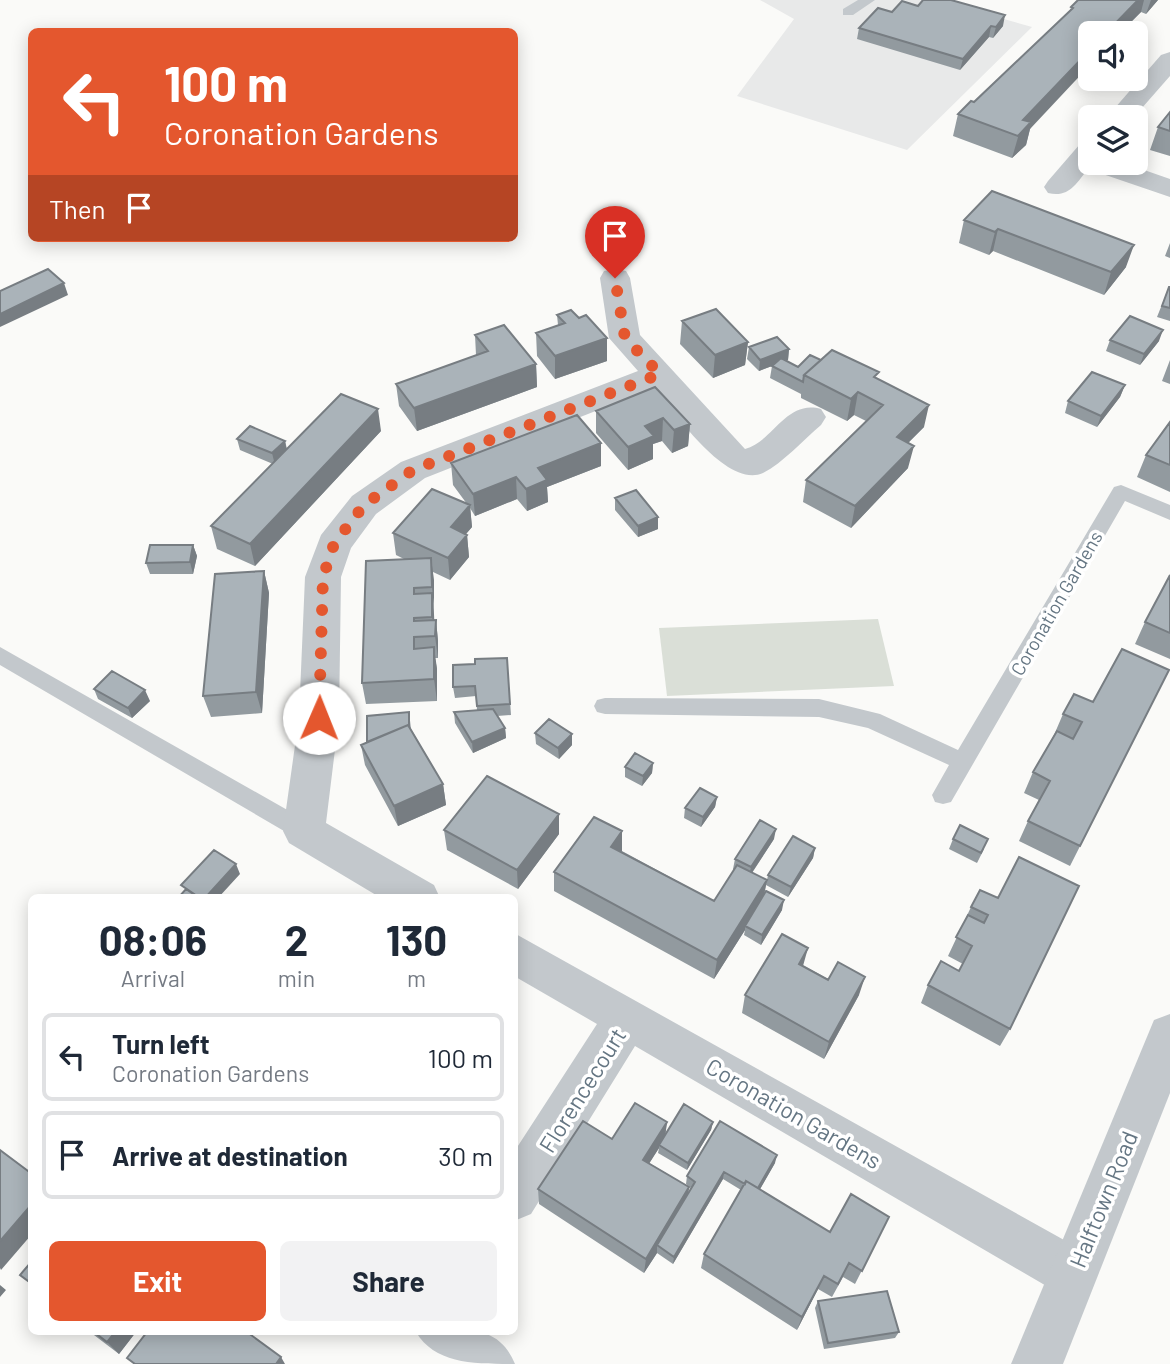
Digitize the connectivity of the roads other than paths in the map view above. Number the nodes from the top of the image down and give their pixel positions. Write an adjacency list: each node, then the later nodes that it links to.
1 (868, 0): 2 (lane)
2 (848, 12)
3 (1170, 60): 4 (street)
4 (1131, 105)
5 (1078, 169): 7 (street)
6 (1135, 175): 8 (street)
7 (1058, 187)
8 (1170, 188)
9 (615, 278): 10 (street)
10 (660, 374): 11 (street); 17 (street)
11 (809, 417)
12 (1170, 513): 15 (lane, Coronation Gardens)
13 (0, 655): 17 (lane)
14 (606, 706): 15 (lane)
15 (963, 762): 16 (lane, Coronation Gardens)
16 (943, 795)
17 (304, 831): 18 (street)
18 (412, 894)
19 (518, 955): 20 (street, Coronation Gardens)
20 (626, 1018): 22 (street, Florencecourt); 23 (street, Coronation Gardens)
21 (1170, 1035): 23 (street, Halftown Road)
22 (518, 1191)
23 (1073, 1273): 26 (street, Halftown Road)
24 (446, 1335): 25 (street)
25 (489, 1364)
26 (1037, 1364)

